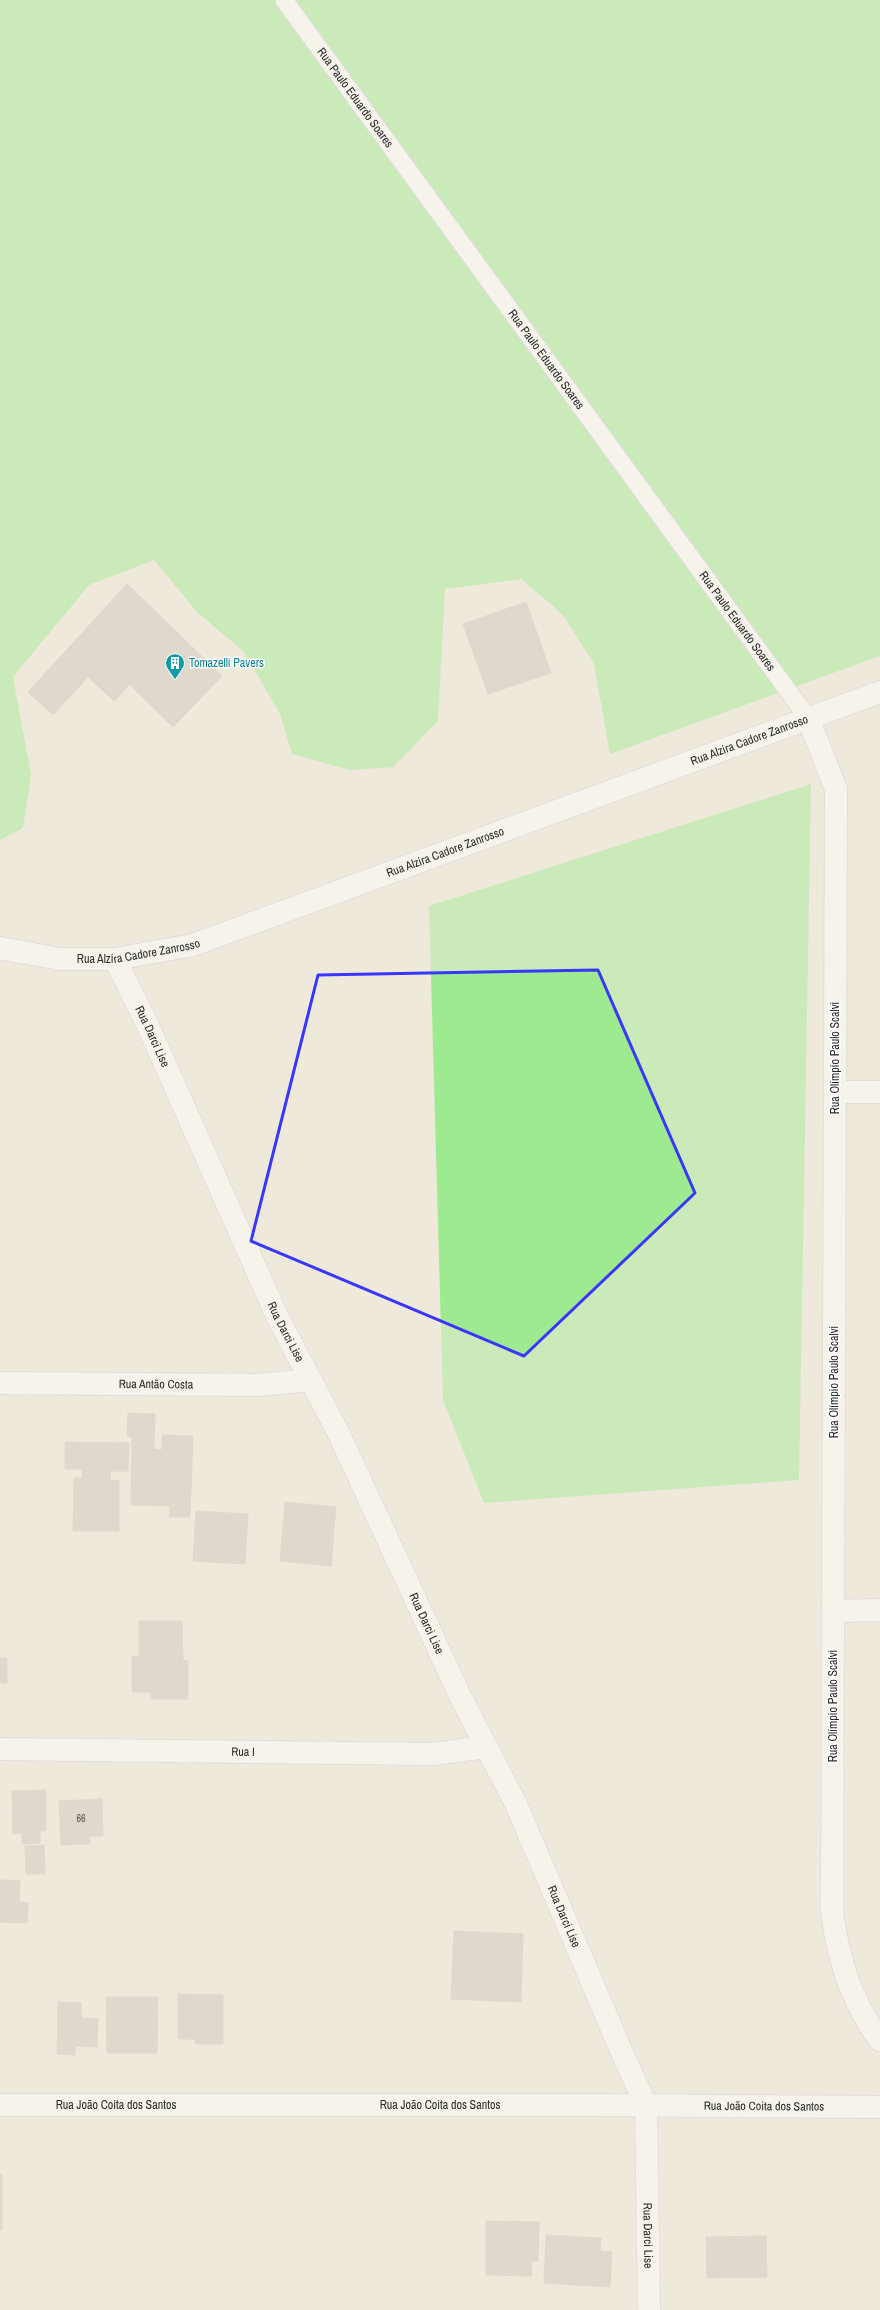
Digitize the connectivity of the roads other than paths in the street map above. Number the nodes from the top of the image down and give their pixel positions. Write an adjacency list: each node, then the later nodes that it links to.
1 (284, 0): 3 (lane, Rua Paulo Eduardo Soares)
2 (880, 692): 3 (street, Rua Alzira Cadore Zanrosso)
3 (808, 718): 5 (street, Rua Alzira Cadore Zanrosso); 6 (street, Rua Olímpio Paulo Scalvi)
4 (0, 948): 5 (street, Rua Alzira Cadore Zanrosso)
5 (115, 959): 8 (street, Rua Darci Lise)
6 (835, 1092): 7 (street); 11 (street, Rua Olímpio Paulo Scalvi)
7 (880, 1092)
8 (311, 1380): 9 (street, Rua Antão Costa); 12 (street, Rua Darci Lise)
9 (0, 1383)
10 (880, 1610): 11 (street)
11 (833, 1611): 14 (street, Rua Olímpio Paulo Scalvi)
12 (485, 1747): 13 (street, Rua I); 16 (street, Rua Darci Lise)
13 (0, 1749)
14 (880, 2040)
15 (0, 2105): 16 (street, Rua João Coita dos Santos)
16 (646, 2105): 17 (street, Rua João Coita dos Santos); 18 (street, Rua Darci Lise)
17 (880, 2107)
18 (649, 2310)

